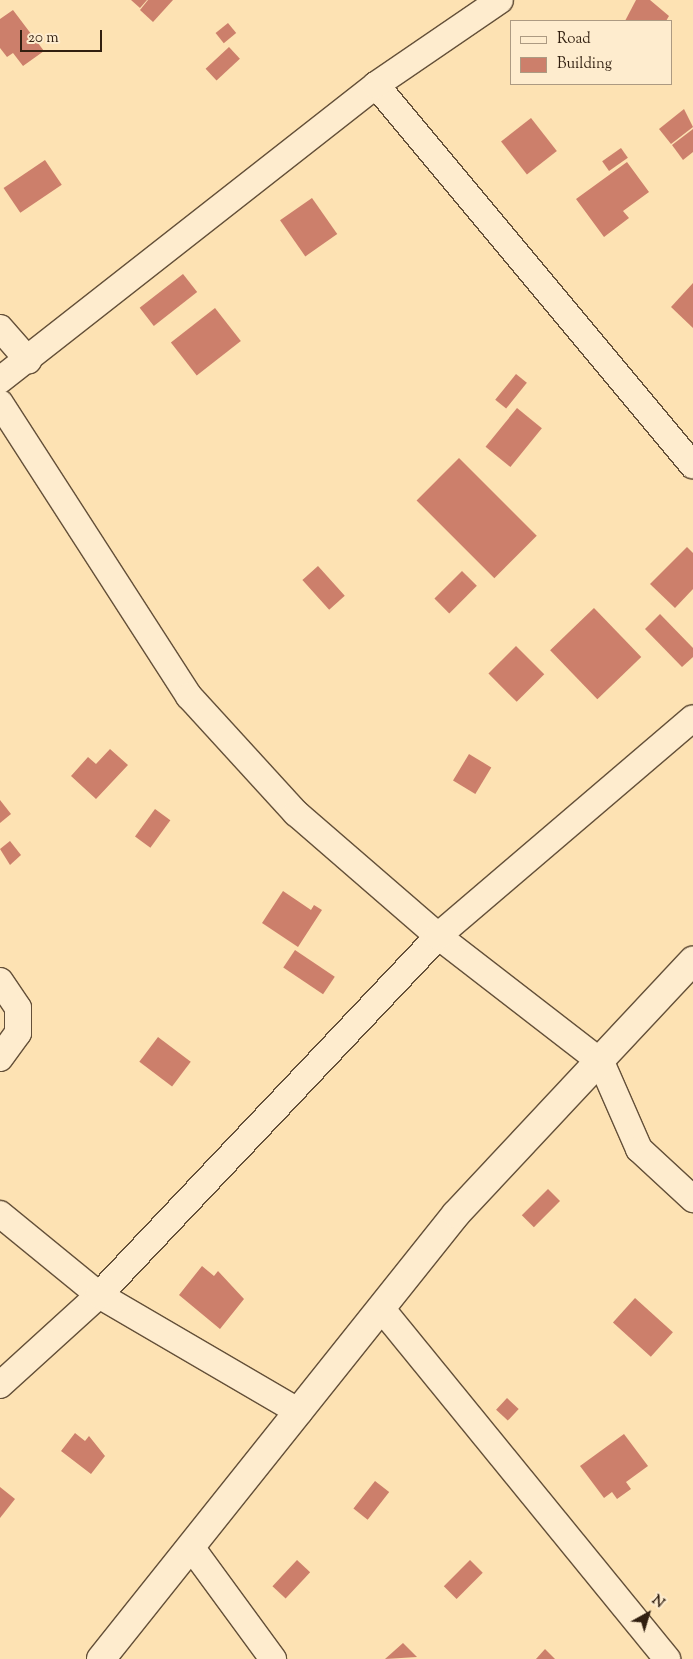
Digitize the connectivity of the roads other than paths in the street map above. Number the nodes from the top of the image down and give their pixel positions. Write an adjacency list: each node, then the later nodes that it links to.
1 (500, 0): 2 (street)
2 (376, 85): 4 (street); 7 (street)
3 (0, 328): 4 (street)
4 (28, 360): 5 (street)
5 (0, 380)
6 (0, 403): 9 (street)
7 (693, 465)
8 (693, 718): 9 (street)
9 (438, 936): 13 (street); 16 (street)
10 (693, 961): 13 (street)
11 (0, 981): 12 (street)
12 (0, 1058)
13 (601, 1062): 14 (street); 17 (street)
14 (693, 1199)
15 (0, 1214): 16 (street)
16 (99, 1295): 18 (street); 19 (street)
17 (381, 1308): 19 (street); 23 (street)
18 (0, 1385)
19 (298, 1412): 20 (street)
20 (190, 1547): 21 (street); 22 (street)
21 (100, 1659)
22 (273, 1659)
23 (667, 1659)

